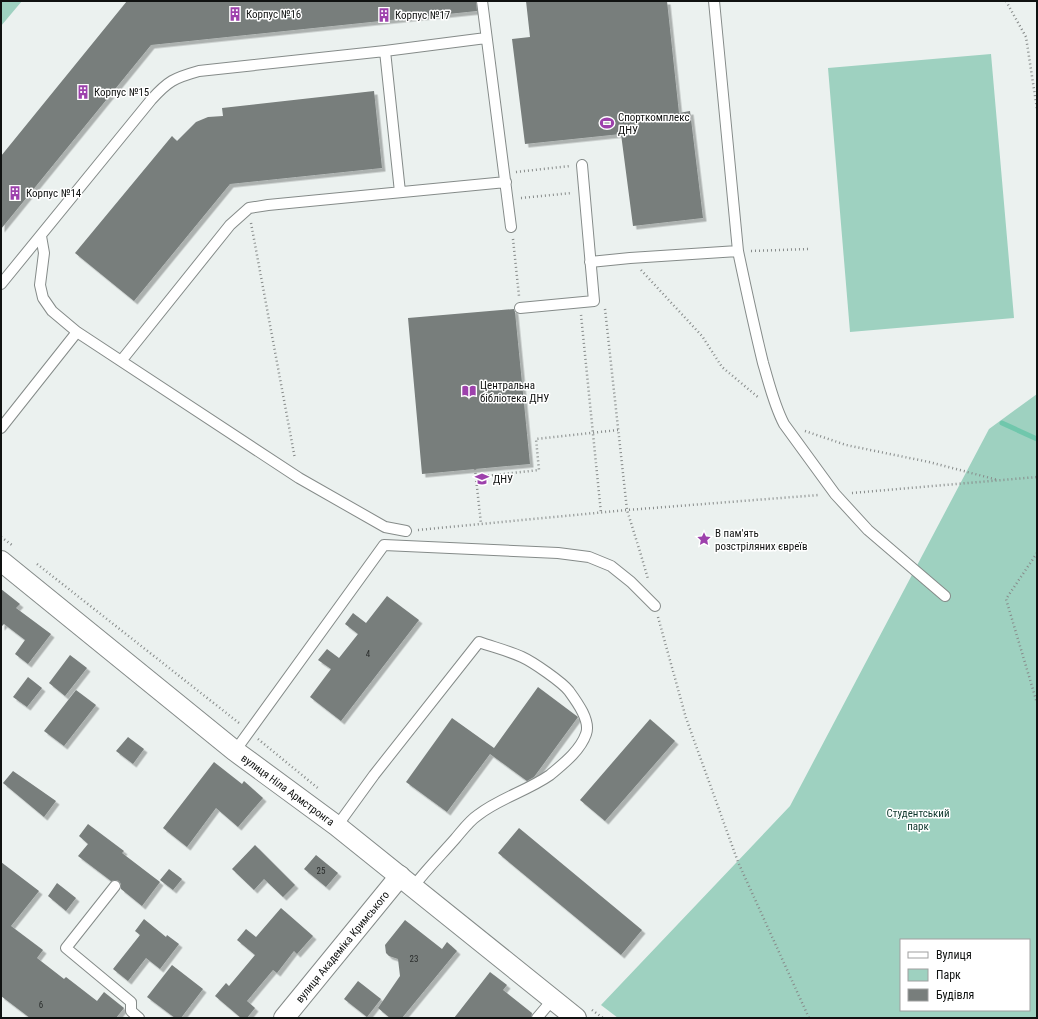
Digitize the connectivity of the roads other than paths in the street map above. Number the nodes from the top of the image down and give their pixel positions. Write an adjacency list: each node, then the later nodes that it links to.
1 (482, 1): 3 (lane)
2 (714, 1): 10 (lane)
3 (486, 38): 4 (lane); 6 (lane)
4 (385, 51): 7 (lane); 9 (lane)
5 (582, 165): 11 (lane)
6 (506, 178): 7 (lane); 8 (lane)
7 (400, 192): 15 (lane)
8 (511, 227)
9 (40, 236): 12 (lane); 14 (lane)
10 (738, 251): 11 (lane); 19 (lane)
11 (590, 262): 13 (lane)
12 (1, 284)
13 (520, 308)
14 (77, 332): 15 (lane); 16 (lane)
15 (121, 361): 17 (lane)
16 (1, 428)
17 (406, 531)
18 (1, 561): 21 (street, вулиця Ніла Армстронга)
19 (946, 596)
20 (655, 606): 21 (lane)
21 (235, 751): 22 (street, вулиця Ніла Армстронга)
22 (337, 826): 23 (street, вулиця Ніла Армстронга); 23 (lane)
23 (406, 882): 25 (street, вулиця Ніла Армстронга); 27 (street, вулиця Академіка Кримського)
24 (115, 886): 26 (lane)
25 (553, 999): 28 (lane); 29 (street, вулиця Ніла Армстронга)
26 (139, 1018)
27 (284, 1018)
28 (537, 1018)
29 (576, 1018)

